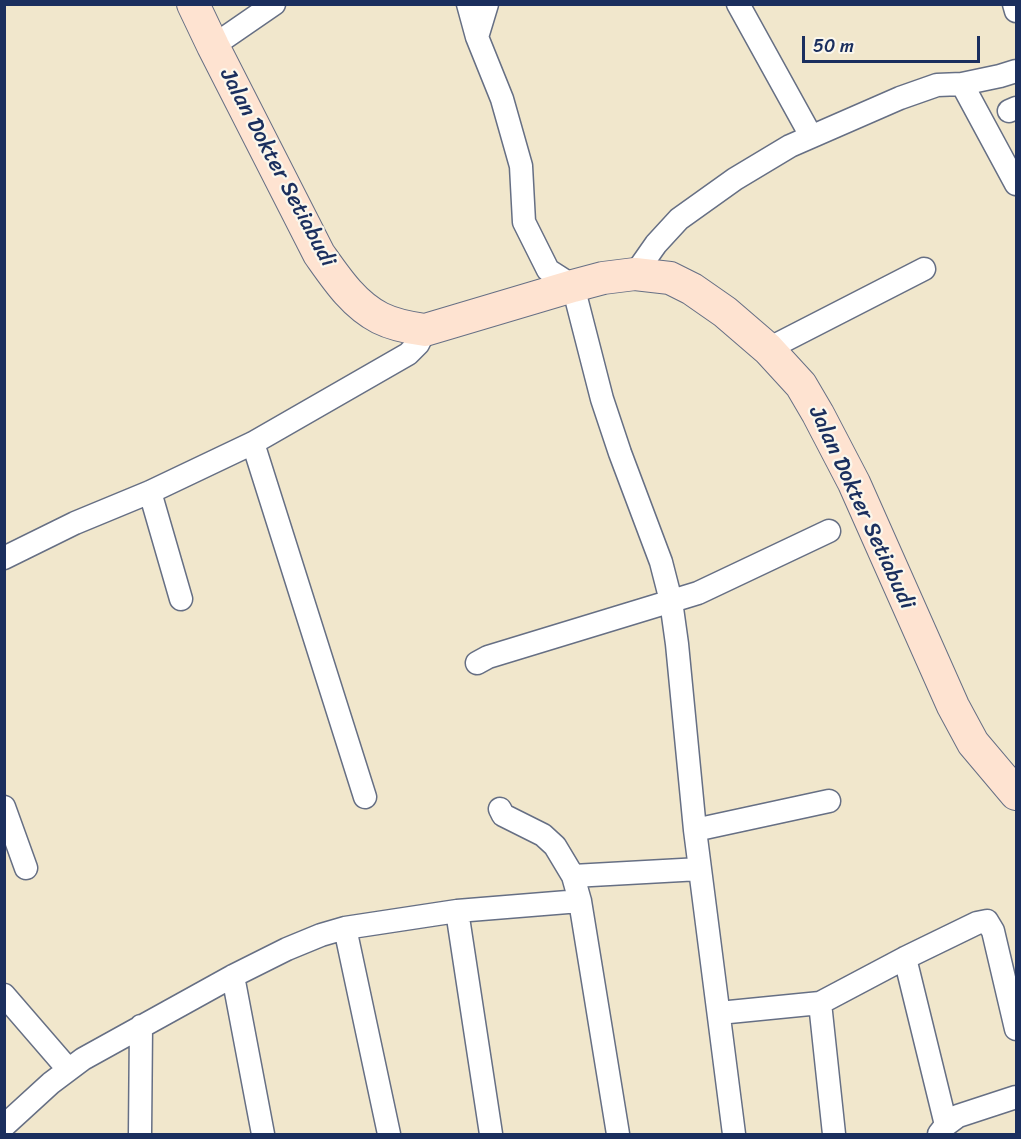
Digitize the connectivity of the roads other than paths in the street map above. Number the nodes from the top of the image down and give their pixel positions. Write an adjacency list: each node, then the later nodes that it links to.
1 (193, 4): 9 (main road, Jalan Dokter Setiabudi)
2 (274, 4): 9 (street)
3 (468, 4): 8 (street)
4 (487, 4): 8 (street)
5 (738, 4): 12 (street)
6 (1014, 4): 7 (street)
7 (1017, 11)
8 (477, 37): 16 (street)
9 (213, 46): 17 (main road, Jalan Dokter Setiabudi)
10 (1017, 71): 11 (street)
11 (962, 84): 12 (street); 13 (street)
12 (811, 136): 15 (street)
13 (1017, 184)
14 (924, 269): 18 (street)
15 (635, 274): 16 (main road, Jalan Dokter Setiabudi); 18 (main road, Jalan Dokter Setiabudi)
16 (573, 286): 17 (main road, Jalan Dokter Setiabudi); 24 (street)
17 (425, 330): 19 (street)
18 (768, 349): 26 (main road, Jalan Dokter Setiabudi)
19 (253, 443): 20 (street); 27 (street)
20 (150, 492): 22 (street); 23 (street)
21 (830, 531): 24 (street)
22 (4, 558)
23 (181, 599)
24 (671, 601): 25 (street); 31 (street)
25 (477, 663)
26 (1017, 794)
27 (365, 796)
28 (829, 801): 31 (street)
29 (4, 807): 32 (street)
30 (500, 809): 34 (street)
31 (695, 830): 33 (street)
32 (26, 868)
33 (700, 869): 34 (street); 42 (street)
34 (573, 876): 35 (street)
35 (580, 901): 36 (street); 53 (street)
36 (457, 911): 37 (street); 52 (street)
37 (345, 928): 39 (street); 51 (street)
38 (905, 958): 41 (street); 44 (street); 48 (street)
39 (233, 976): 43 (street); 50 (street)
40 (4, 995): 45 (street)
41 (820, 1003): 42 (street); 55 (street)
42 (719, 1013): 54 (street)
43 (141, 1026): 45 (street); 49 (street)
44 (1017, 1029)
45 (68, 1069): 47 (street)
46 (1017, 1097): 48 (street)
47 (4, 1126)
48 (942, 1130)
49 (140, 1134)
50 (263, 1134)
51 (388, 1134)
52 (491, 1134)
53 (618, 1134)
54 (734, 1134)
55 (834, 1134)

